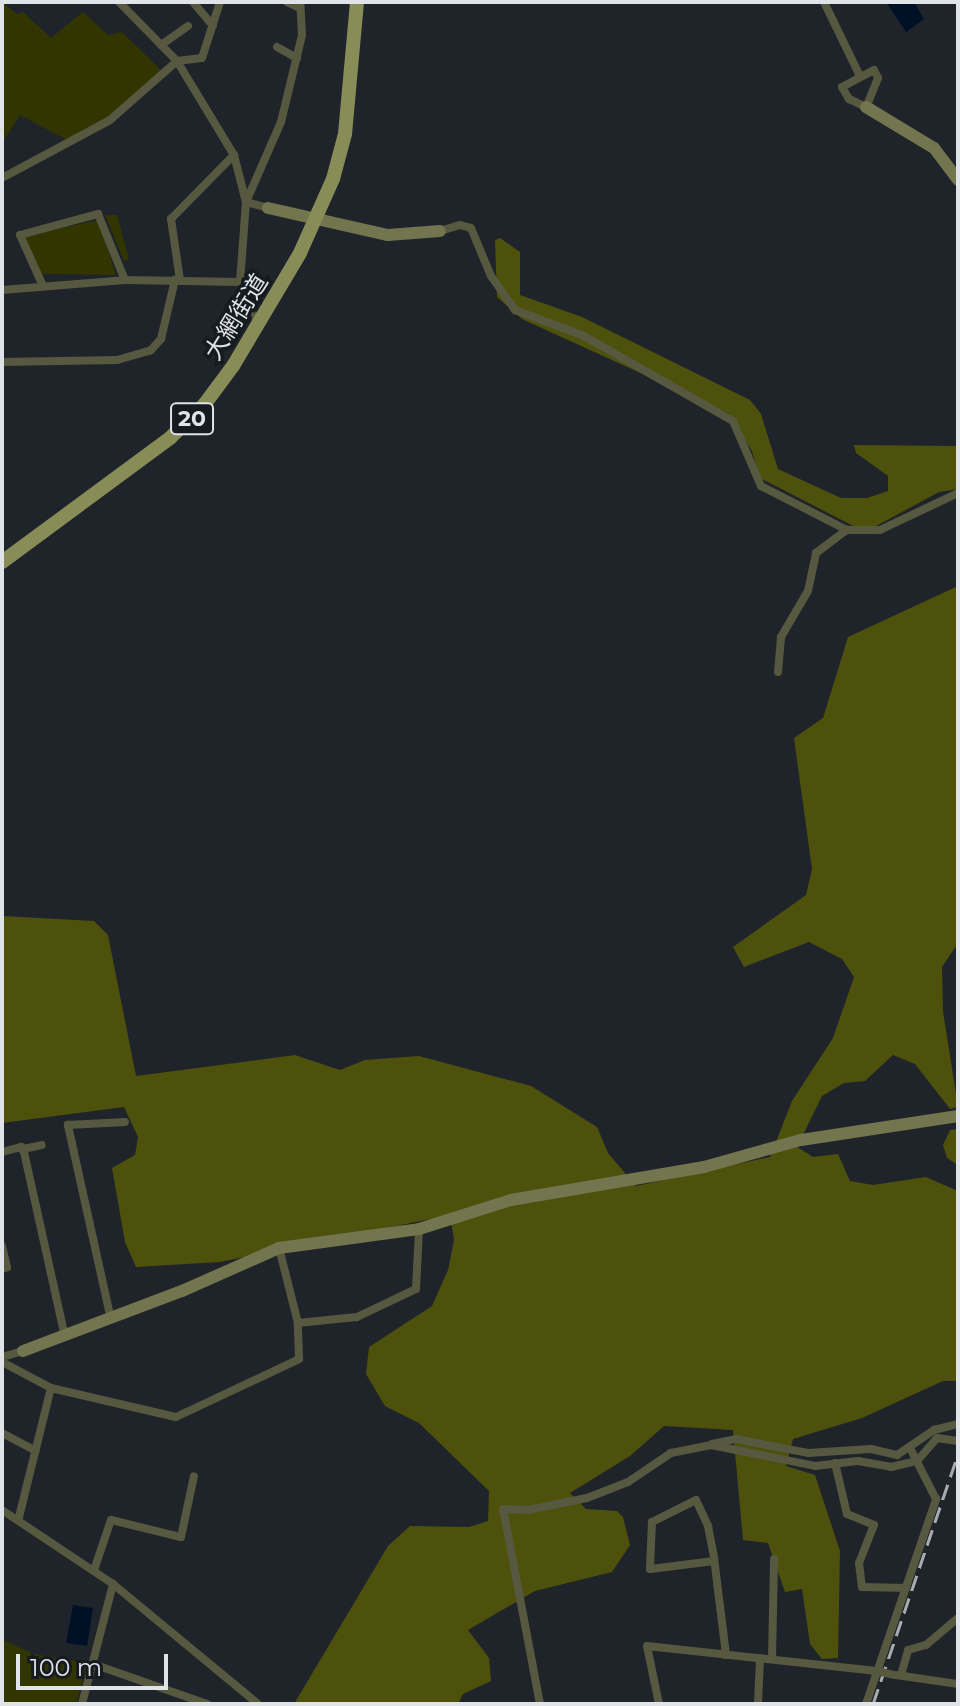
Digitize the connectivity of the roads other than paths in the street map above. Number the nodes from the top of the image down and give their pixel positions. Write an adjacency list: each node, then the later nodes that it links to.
1 (119, 2): 10 (street)
2 (193, 2): 9 (street)
3 (220, 2): 9 (street)
4 (287, 2): 7 (street)
5 (357, 2): 21 (main road, 大網街道 / 20)
6 (824, 2): 14 (street)
7 (300, 5): 12 (street)
8 (188, 26): 10 (street)
9 (213, 26): 13 (street)
10 (161, 45): 13 (street)
11 (277, 47): 12 (street)
12 (297, 58): 19 (street)
13 (177, 61): 16 (street); 17 (street)
14 (860, 76): 15 (street); 15 (street)
15 (866, 107): 18 (street)
16 (234, 155): 19 (street); 24 (street)
17 (2, 178)
18 (958, 180)
19 (246, 202): 20 (street); 25 (street)
20 (268, 208): 21 (street)
21 (317, 217): 22 (street); 28 (main road, 大網街道 / 20)
22 (440, 231): 31 (street)
23 (125, 280): 24 (street); 26 (street); 26 (street)
24 (178, 280): 25 (street); 29 (street)
25 (240, 282): 28 (street)
26 (43, 286): 27 (street)
27 (2, 290)
28 (261, 323): 32 (main road, 大網街道 / 20)
29 (2, 362)
30 (958, 493): 31 (street)
31 (847, 530): 33 (street)
32 (2, 562)
33 (778, 672)
34 (958, 1116): 41 (street)
35 (125, 1122): 37 (street)
36 (54, 1124): 37 (street)
37 (68, 1125): 45 (street)
38 (42, 1145): 39 (street)
39 (23, 1149): 40 (street); 47 (street)
40 (2, 1152)
41 (419, 1229): 43 (street); 46 (street)
42 (2, 1246): 44 (street)
43 (279, 1248): 45 (street); 46 (street)
44 (2, 1269)
45 (110, 1315): 47 (street)
46 (298, 1323): 50 (street)
47 (64, 1333): 48 (street)
48 (23, 1351): 49 (street)
49 (2, 1360): 50 (street)
50 (51, 1388): 56 (street)
51 (958, 1424): 55 (street)
52 (2, 1433): 56 (street)
53 (958, 1441): 57 (street)
54 (711, 1445): 55 (street); 58 (street); 78 (street)
55 (910, 1448): 57 (street)
56 (36, 1451): 61 (street)
57 (917, 1461): 58 (street); 66 (street)
58 (835, 1463): 66 (street)
59 (194, 1476): 64 (street)
60 (2, 1510): 61 (street)
61 (19, 1517): 64 (street)
62 (774, 1559): 70 (street)
63 (714, 1561): 63 (street); 68 (street)
64 (94, 1570): 65 (street)
65 (113, 1584): 71 (street); 77 (street)
66 (906, 1588): 72 (street)
67 (958, 1618): 73 (street)
68 (726, 1655): 69 (street); 79 (street)
69 (760, 1658): 70 (street); 80 (street)
70 (772, 1658): 72 (street)
71 (93, 1664): 75 (street); 76 (street)
72 (877, 1671): 73 (street, bridge); 81 (street)
73 (898, 1675): 74 (street)
74 (958, 1684)
75 (82, 1704)
76 (207, 1704)
77 (258, 1704)
78 (540, 1704)
79 (659, 1704)
80 (758, 1704)
81 (866, 1704)

